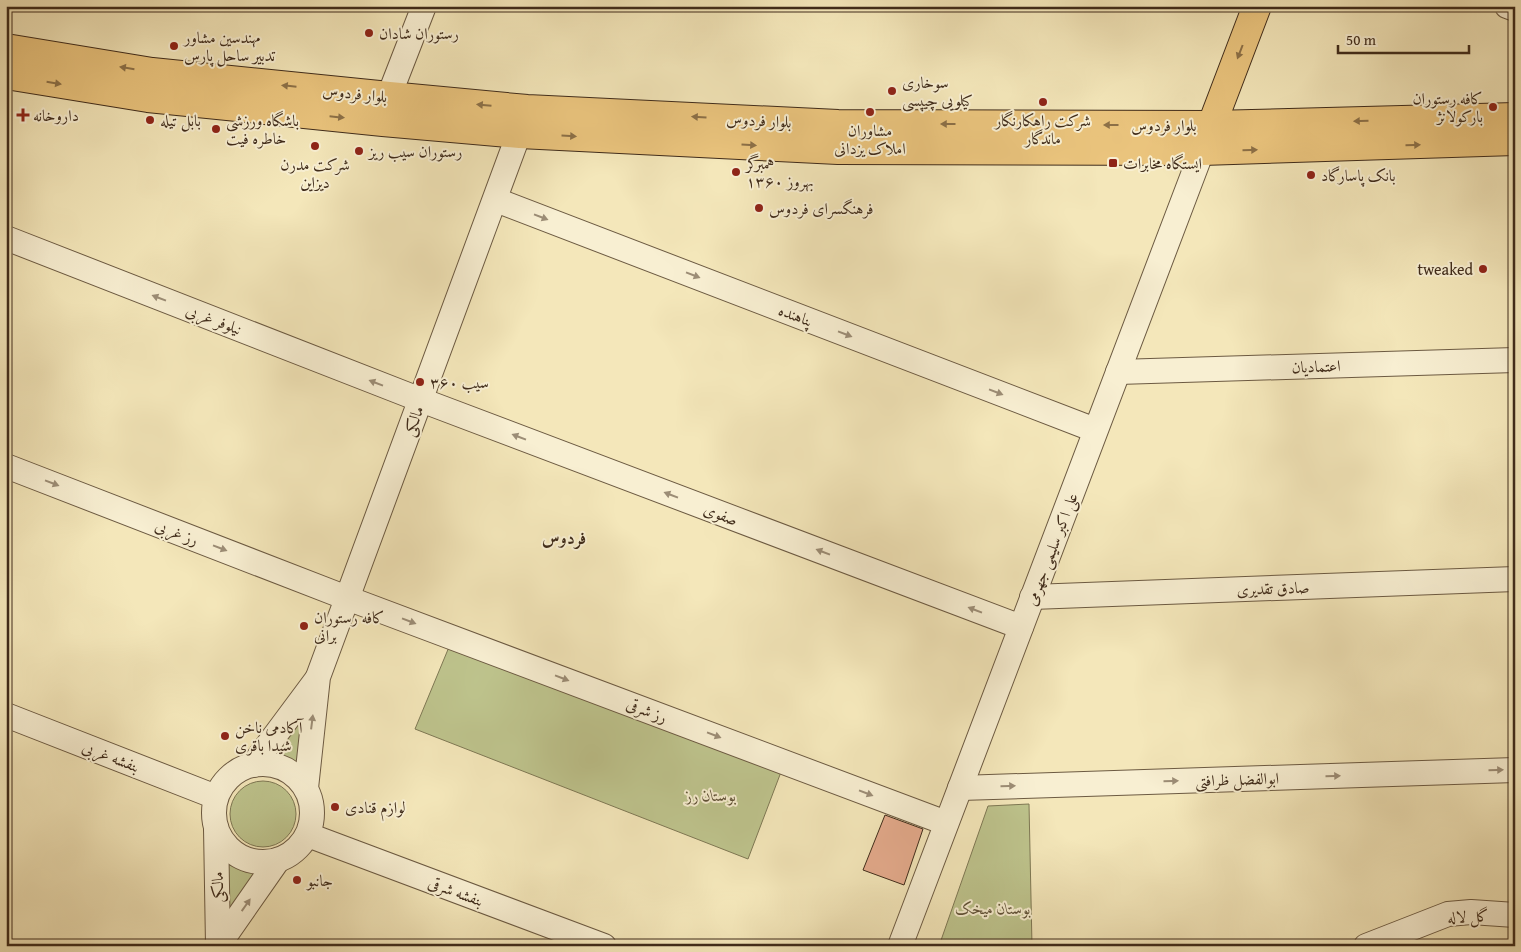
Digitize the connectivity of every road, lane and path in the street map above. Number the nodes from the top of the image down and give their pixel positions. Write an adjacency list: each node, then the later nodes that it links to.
1 (424, 6): 7 (street)
2 (1257, 6): 10 (main road, one-way to 10)
3 (1507, 6): 4 (street)
4 (1515, 9)
5 (6, 48): 7 (main road, بلوار فردوس, one-way to 5)
6 (6, 75): 7 (main road, بلوار فردوس, one-way to 7)
7 (386, 109): 9 (main road, بلوار فردوس)
8 (1515, 117): 10 (main road, بلوار فردوس, one-way to 10)
9 (524, 121): 10 (main road, بلوار فردوس, one-way to 9); 12 (main road, بلوار فردوس, one-way to 12); 13 (street, مالکی)
10 (1212, 125): 12 (main road)
11 (1515, 141): 12 (main road, بلوار فردوس, one-way to 11)
12 (1202, 152): 16 (street, علی اکبر سلیمی جهرمی)
13 (496, 200): 17 (street, مالکی); 18 (street, پناهنده, one-way to 18)
14 (6, 238): 17 (street, نیلوفر غربی, one-way to 14)
15 (1515, 360): 16 (street, اعتمادیان)
16 (1118, 372): 18 (street, علی اکبر سلیمی جهرمی)
17 (421, 400): 22 (street, مالکی); 23 (street, صفوی, one-way to 17)
18 (1096, 430): 21 (street, علی اکبر سلیمی جهرمی)
19 (6, 466): 22 (street, رز غربی, one-way to 22)
20 (1515, 579): 21 (street, صادق تقدیری)
21 (1032, 597): 23 (street, علی اکبر سلیمی جهرمی)
22 (347, 598): 24 (street, مالکی); 31 (street, رز شرقی, one-way to 31)
23 (1021, 627): 29 (street, علی اکبر سلیمی جهرمی)
24 (318, 677): 26 (street, مالکی); 28 (street, مالکی, one-way to 24)
25 (6, 715): 30 (street, بنفشه غربی)
26 (253, 765): 28 (street); 30 (street)
27 (1515, 770): 29 (street, ابوالفضل ظرافتی, one-way to 27)
28 (306, 788): 33 (street)
29 (960, 788): 31 (street, علی اکبر سلیمی جهرمی)
30 (216, 797): 32 (street)
31 (946, 823): 38 (street, علی اکبر سلیمی جهرمی)
32 (216, 828): 34 (street); 36 (street, مالکی)
33 (308, 835): 34 (street); 37 (street, بنفشه شرقی)
34 (278, 860): 36 (street, مالکی, one-way to 34)
35 (1515, 915): 39 (street, گل لاله)
36 (218, 945)
37 (604, 946)
38 (900, 946)
39 (1366, 946)

